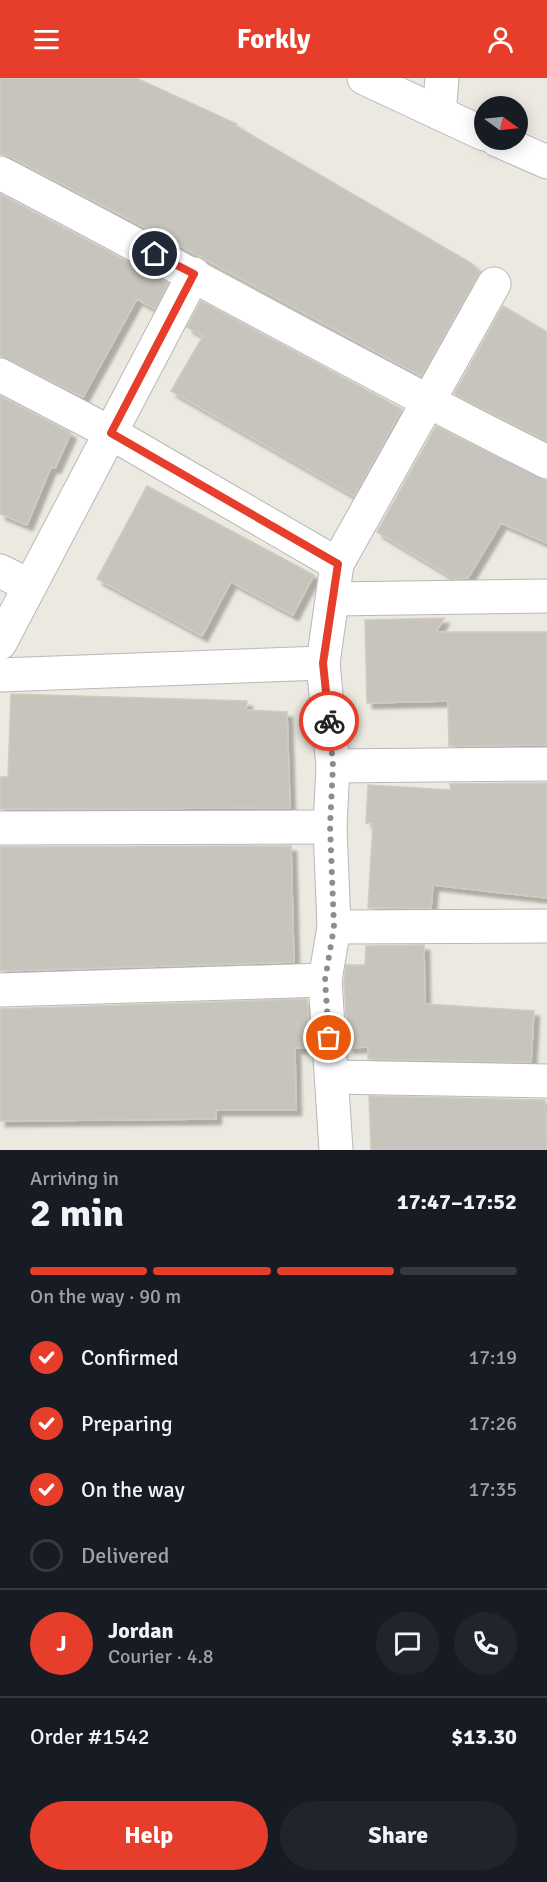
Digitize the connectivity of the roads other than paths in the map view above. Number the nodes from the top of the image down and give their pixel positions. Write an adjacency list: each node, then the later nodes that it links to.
1 (364, 78): 3 (street)
2 (442, 78): 3 (street)
3 (439, 113): 4 (street)
4 (474, 129)
5 (520, 150): 6 (street)
6 (547, 162)
7 (0, 173): 8 (street)
8 (194, 274): 11 (street); 12 (street)
9 (494, 284): 11 (street)
10 (0, 375): 12 (street)
11 (429, 403): 13 (street); 14 (street)
12 (111, 433): 14 (street); 16 (street)
13 (547, 462)
14 (338, 564): 18 (street)
15 (0, 571): 16 (street)
16 (30, 586): 19 (street)
17 (547, 596): 18 (street)
18 (333, 599): 20 (street)
19 (0, 643)
20 (323, 663): 21 (street); 23 (street)
21 (0, 675)
22 (547, 764): 23 (street)
23 (333, 766): 24 (street)
24 (330, 826): 25 (street); 27 (street)
25 (0, 828)
26 (547, 926): 27 (street)
27 (334, 927): 28 (street)
28 (325, 980): 29 (street); 30 (street)
29 (0, 990)
30 (332, 1077): 31 (street); 32 (street)
31 (547, 1081)
32 (336, 1150)

